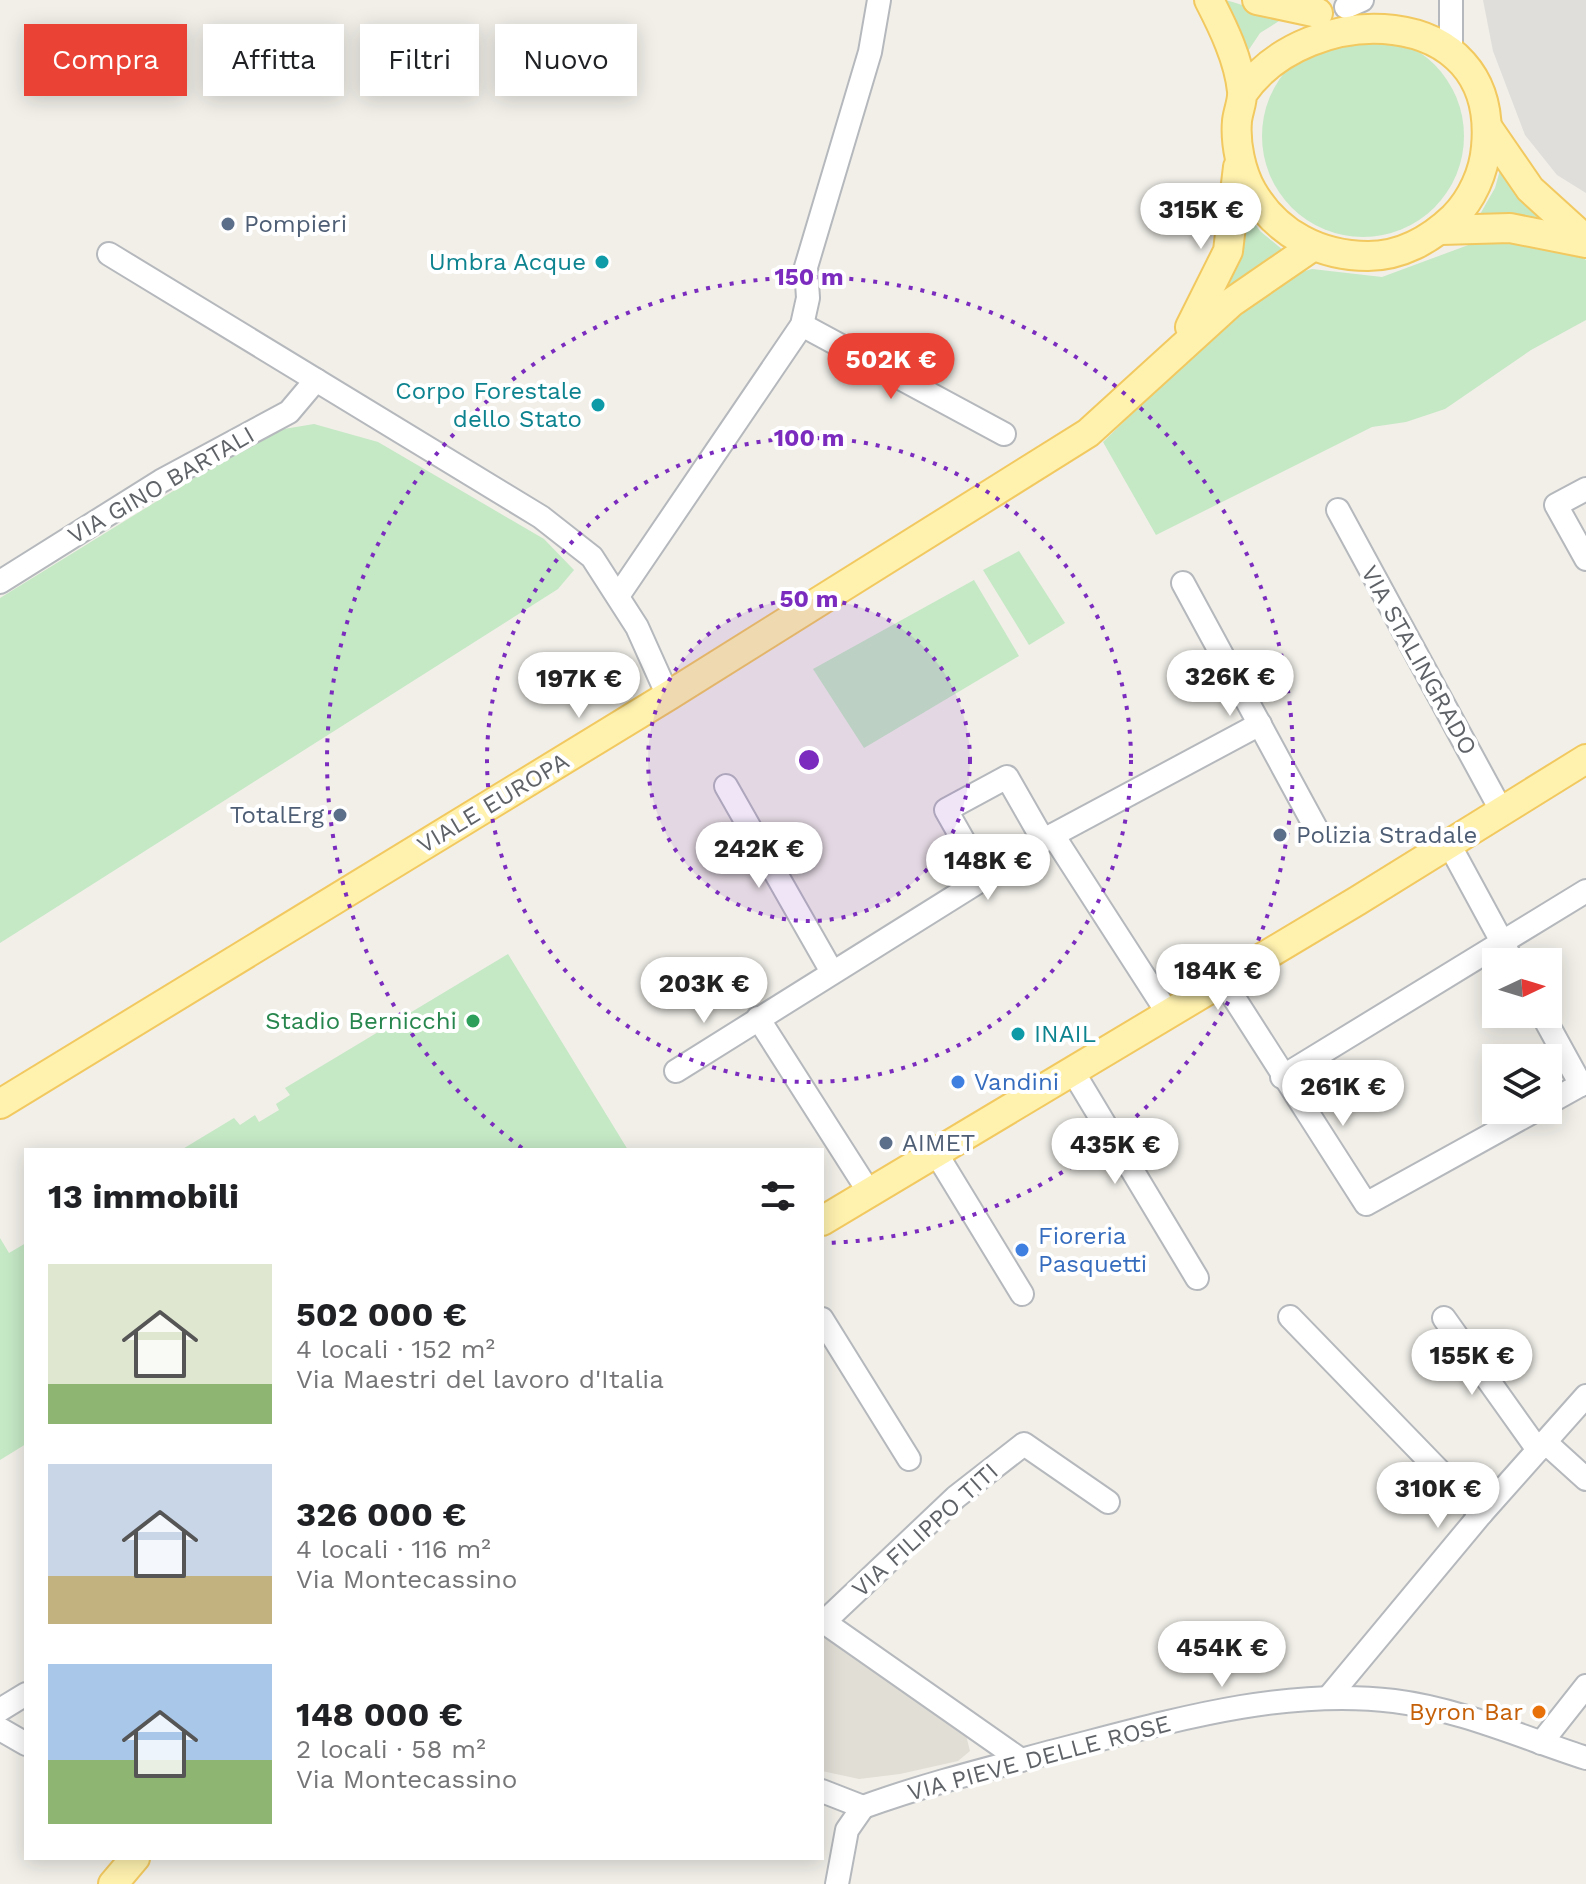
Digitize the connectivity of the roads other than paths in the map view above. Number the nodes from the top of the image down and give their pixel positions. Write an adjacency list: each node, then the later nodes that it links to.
1 (879, 0): 15 (street)
2 (1209, 0): 8 (main road)
3 (1257, 0): 6 (main road)
4 (1451, 0): 7 (street)
5 (1354, 3): 6 (main road); 7 (main road)
6 (1318, 13): 8 (main road)
7 (1451, 42): 9 (main road)
8 (1243, 93): 10 (main road)
9 (1488, 128): 11 (main road); 12 (main road)
10 (1238, 150): 13 (main road); 16 (main road, VIALE EUROPA)
11 (1441, 230): 12 (main road); 13 (main road)
12 (1586, 241)
13 (1312, 247): 16 (main road, VIALE EUROPA)
14 (109, 254): 17 (street)
15 (802, 325): 18 (street); 24 (street)
16 (1174, 355): 25 (main road, VIALE EUROPA)
17 (316, 380): 22 (street, VIA GINO BARTALI); 24 (street)
18 (1004, 434)
19 (1586, 489): 21 (street)
20 (1338, 510): 29 (street, VIA STALINGRADO)
21 (1586, 559)
22 (0, 582)
23 (1183, 583): 26 (street)
24 (618, 596): 25 (street)
25 (668, 696): 48 (main road, VIALE EUROPA)
26 (1260, 724): 30 (street); 31 (street)
27 (1586, 759): 29 (main road)
28 (726, 786): 38 (street)
29 (1501, 810): 32 (main road)
30 (1317, 830)
31 (1048, 838): 33 (street); 33 (street); 40 (street)
32 (1449, 844): 35 (street); 39 (main road)
33 (984, 877): 38 (street)
34 (1586, 891): 36 (street)
35 (1506, 948)
36 (1515, 948)
37 (1482, 968): 45 (street)
38 (832, 972): 41 (street)
39 (1222, 979): 40 (main road); 45 (street)
40 (1167, 1012): 43 (main road)
41 (758, 1018): 44 (street); 51 (street)
42 (1551, 1028): 46 (street)
43 (1072, 1070): 50 (main road); 53 (street)
44 (676, 1071)
45 (1282, 1077): 49 (street)
46 (1584, 1083): 47 (street)
47 (1562, 1095)
48 (0, 1104)
49 (1511, 1124)
50 (936, 1153): 51 (main road); 54 (street)
51 (869, 1192): 52 (main road)
52 (824, 1220)
53 (1197, 1278)
54 (1022, 1294)
55 (1290, 1317): 63 (street)
56 (1444, 1318): 59 (street)
57 (824, 1322): 60 (street)
58 (1586, 1396): 59 (street)
59 (1542, 1446): 61 (street); 63 (street)
60 (909, 1459)
61 (1586, 1479)
62 (1108, 1502): 72 (street, VIA FILIPPO TITI)
63 (1481, 1514): 66 (street)
64 (1586, 1686): 70 (street)
65 (24, 1695): 67 (street)
66 (1328, 1698): 70 (street, VIA PIEVE DELLE ROSE); 72 (street, VIA PIEVE DELLE ROSE)
67 (0, 1710)
68 (0, 1729): 69 (street)
69 (24, 1743)
70 (1541, 1743): 71 (street, VIA PIEVE DELLE ROSE)
71 (1586, 1758)
72 (1021, 1760): 74 (street, VIA PIEVE DELLE ROSE)
73 (824, 1792): 74 (street)
74 (863, 1807): 77 (street)
75 (133, 1860): 76 (main road)
76 (113, 1884)
77 (837, 1884)

